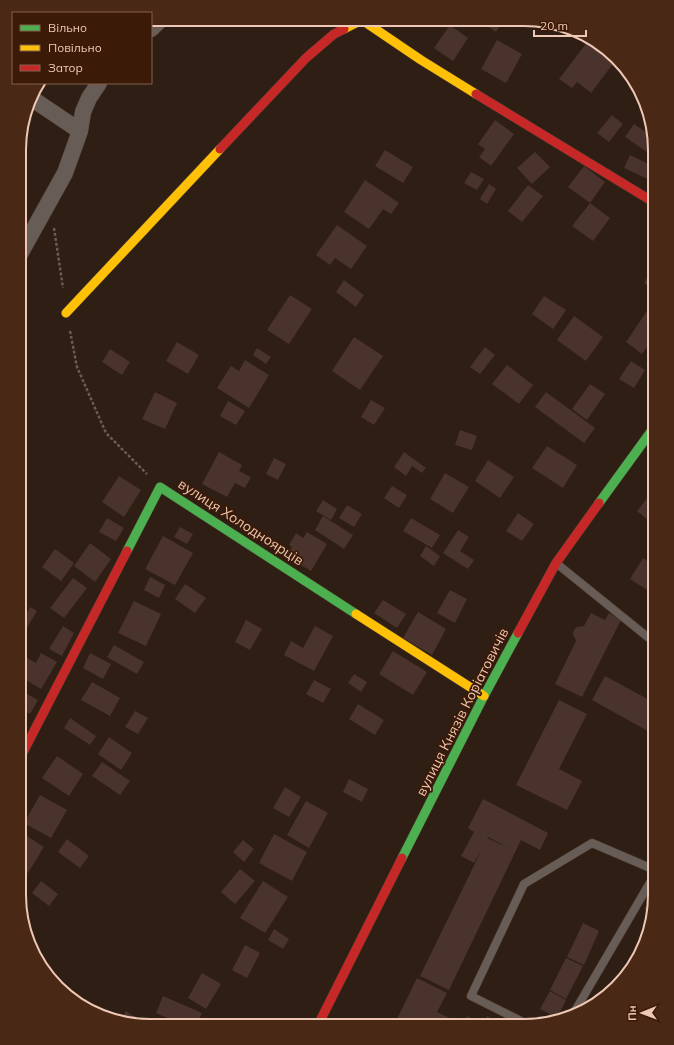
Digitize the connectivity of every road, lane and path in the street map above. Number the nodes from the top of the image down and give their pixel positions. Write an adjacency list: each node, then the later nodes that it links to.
1 (350, 26): 9 (street)
2 (371, 26): 6 (street)
3 (98, 84): 5 (street)
4 (36, 101): 5 (street)
5 (80, 131): 7 (street)
6 (648, 199)
7 (50, 202): 8 (street); 9 (path)
8 (26, 244)
9 (66, 313): 11 (path)
10 (648, 436): 12 (street, вулиця Князів Коріатовичів)
11 (160, 487): 14 (street, вулиця Холодноярців); 15 (street, вулиця Холодноярців)
12 (556, 563): 13 (lane); 14 (street, вулиця Князів Коріатовичів)
13 (648, 637)
14 (484, 696): 19 (street, вулиця Князів Коріатовичів)
15 (26, 746)
16 (648, 867): 20 (lane)
17 (648, 886): 18 (lane)
18 (577, 1007)
19 (321, 1019)
20 (518, 1019)

